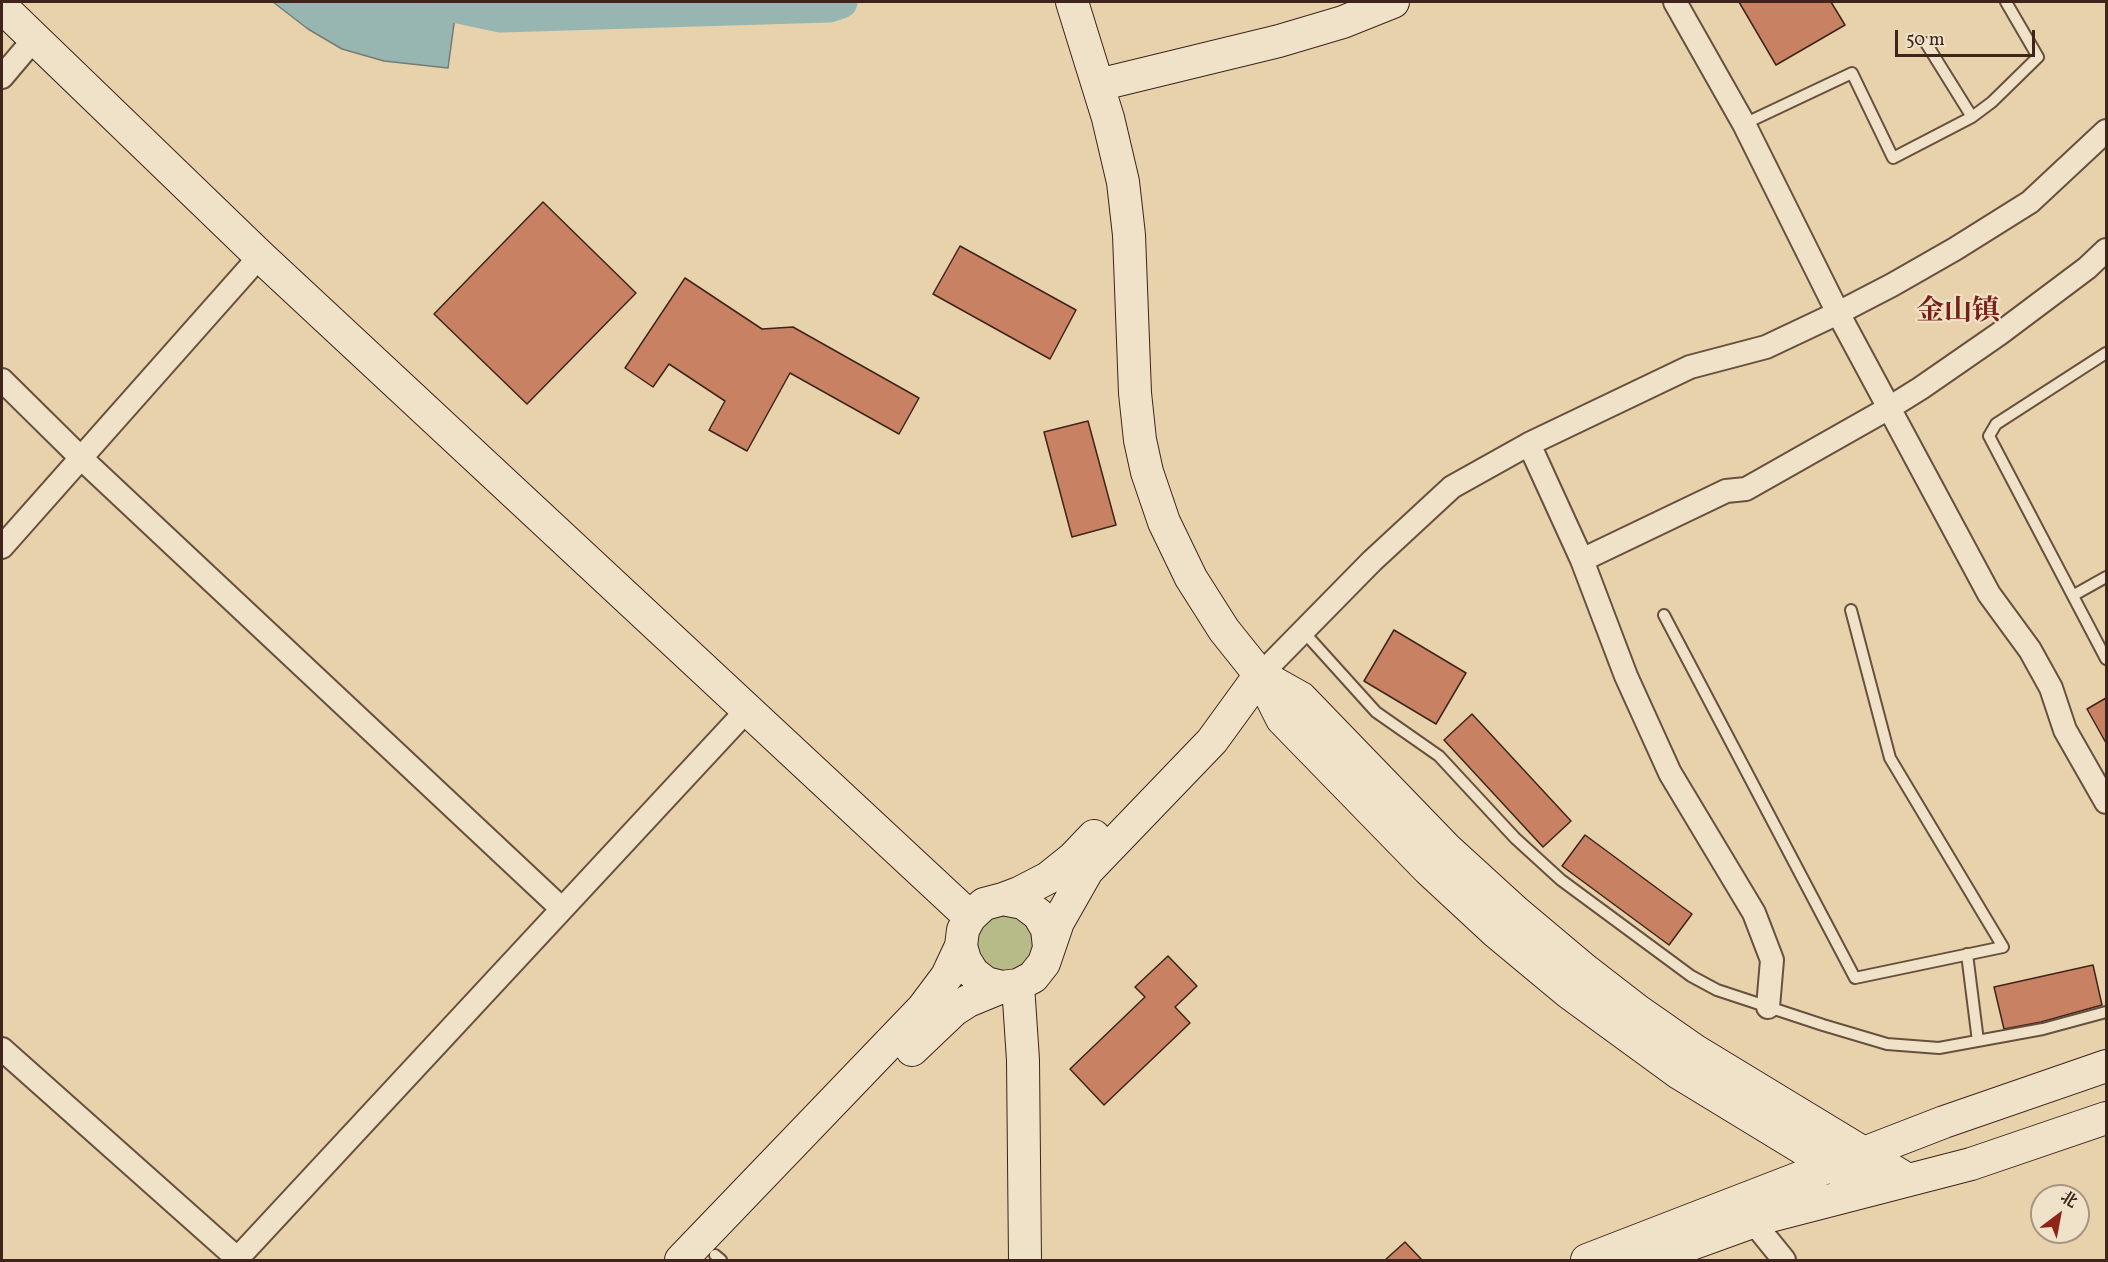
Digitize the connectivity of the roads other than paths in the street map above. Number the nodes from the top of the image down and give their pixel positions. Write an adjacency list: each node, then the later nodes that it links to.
1 (1072, 2): 8 (main road)
2 (1393, 2): 8 (main road)
3 (1675, 2): 11 (street)
4 (2006, 2): 10 (lane)
5 (2, 7): 6 (main road)
6 (35, 38): 9 (street); 14 (main road)
7 (1926, 43): 10 (lane)
8 (1094, 73): 29 (main road)
9 (2, 77)
10 (1972, 117): 11 (lane)
11 (1744, 124): 15 (street)
12 (2106, 130): 15 (street)
13 (2106, 250): 18 (street)
14 (260, 256): 20 (street); 30 (main road)
15 (1838, 314): 18 (street); 19 (street)
16 (2105, 358): 24 (lane)
17 (2, 380): 20 (street)
18 (1889, 408): 22 (street); 31 (street)
19 (1529, 444): 22 (street); 27 (street)
20 (81, 458): 21 (street); 33 (street)
21 (2, 547)
22 (1582, 560): 38 (street)
23 (2106, 577): 24 (lane)
24 (2074, 595): 28 (lane)
25 (1851, 610): 36 (lane)
26 (1664, 615): 36 (lane)
27 (1302, 630): 29 (street); 38 (lane)
28 (2106, 659)
29 (1260, 675): 32 (main road); 35 (main road); 44 (main road); 45 (main road)
30 (748, 709): 33 (street); 34 (main road)
31 (2106, 802)
32 (1003, 899): 34 (main road); 35 (main road)
33 (562, 909): 50 (street)
34 (965, 931): 37 (main road); 51 (main road)
35 (1049, 947): 37 (main road)
36 (1967, 954): 40 (lane)
37 (1010, 986): 49 (main road); 52 (main road)
38 (1768, 1007): 40 (lane)
39 (2106, 1012): 40 (lane)
40 (1978, 1041)
41 (2, 1049): 50 (street)
42 (2106, 1066): 44 (main road)
43 (2106, 1118): 46 (main road)
44 (1863, 1153): 45 (main road); 46 (main road)
45 (1830, 1166): 47 (main road); 48 (main road)
46 (1908, 1180): 47 (main road)
47 (1871, 1190): 48 (main road)
48 (1744, 1212): 53 (main road); 54 (main road); 55 (street)
49 (716, 1259)
50 (237, 1260)
51 (681, 1260)
52 (1025, 1260)
53 (1587, 1260)
54 (1647, 1260)
55 (1784, 1260)

